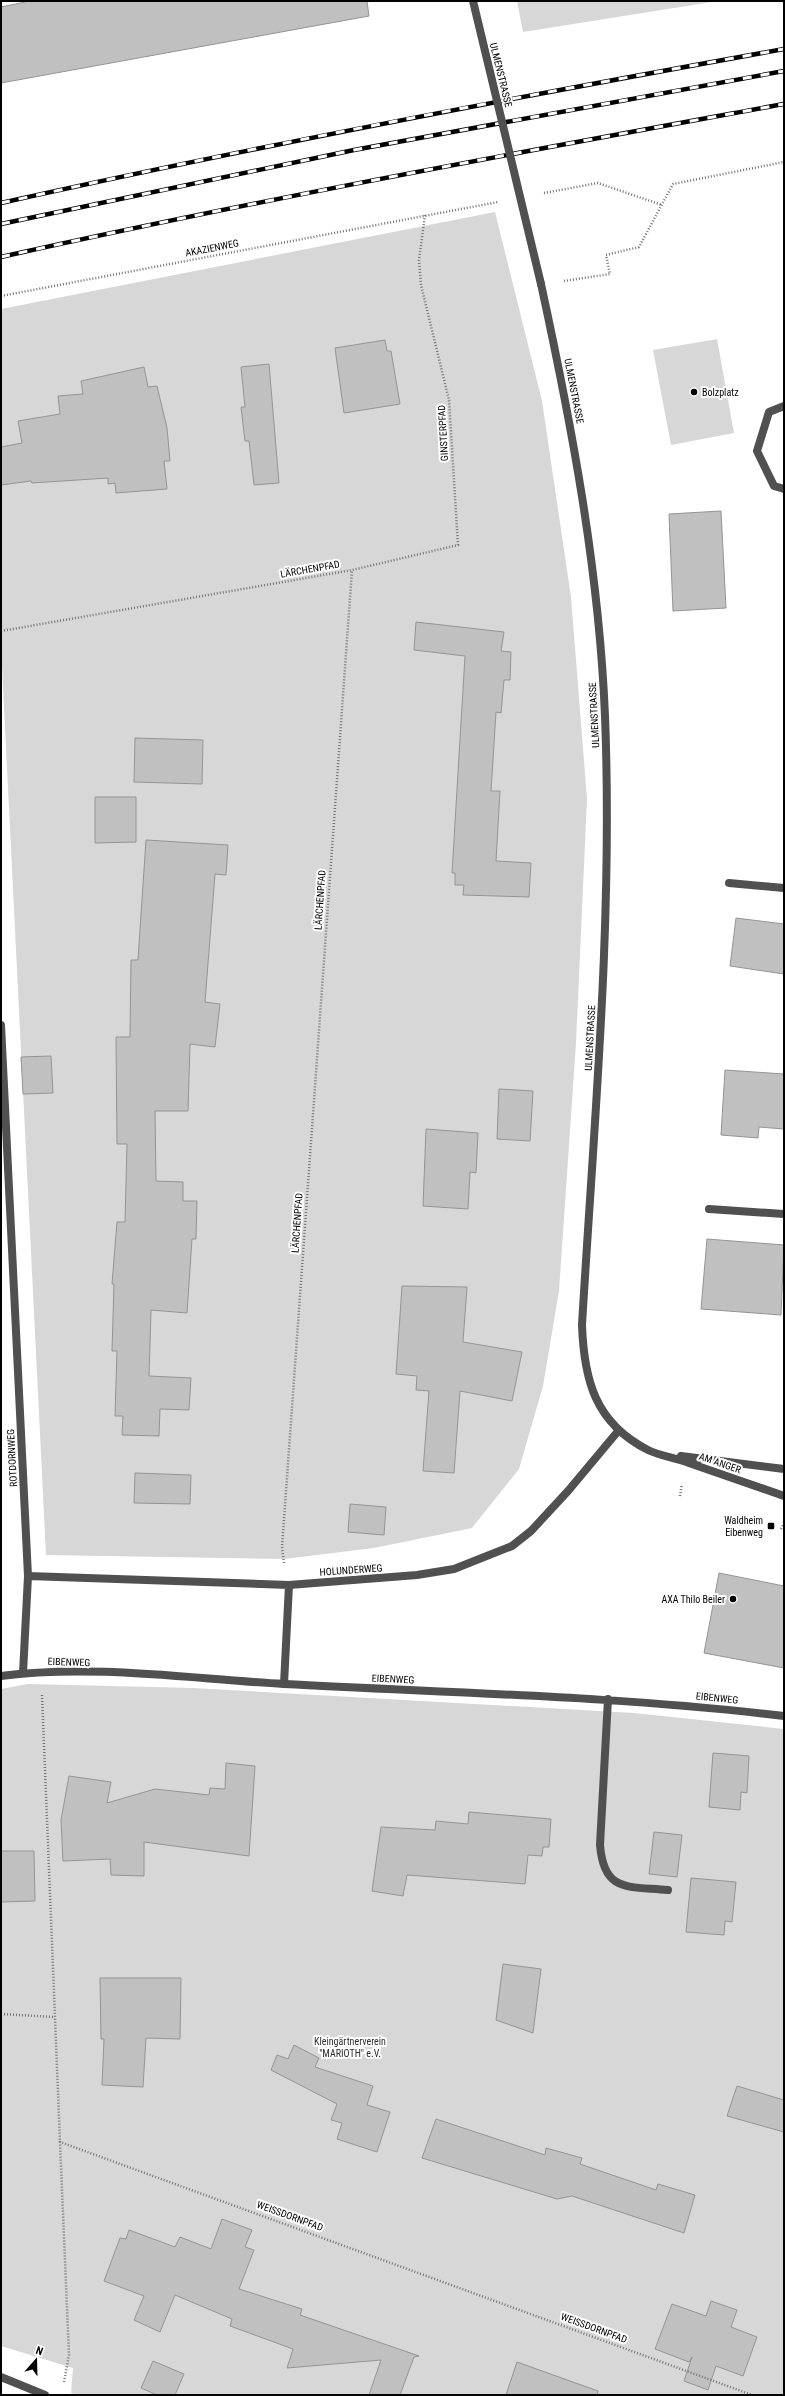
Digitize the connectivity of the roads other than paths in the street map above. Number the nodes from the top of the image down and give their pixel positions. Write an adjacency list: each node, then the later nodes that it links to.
1 (473, 1): 9 (street, ULMENSTRASSE, bridge)
2 (784, 406): 3 (street)
3 (784, 489)
4 (729, 882): 5 (street)
5 (784, 888)
6 (1, 1025): 13 (street, ROTDORNWEG)
7 (709, 1209): 8 (street)
8 (784, 1214)
9 (619, 1430): 10 (street, AM ANGER); 14 (street, HOLUNDERWEG)
10 (648, 1450): 11 (street, AM ANGER); 12 (street, AM ANGER)
11 (784, 1469)
12 (784, 1496)
13 (28, 1576): 14 (street, HOLUNDERWEG); 15 (street, ROTDORNWEG)
14 (289, 1584): 17 (street)
15 (23, 1673): 16 (street, EIBENWEG); 17 (street, EIBENWEG)
16 (1, 1676)
17 (284, 1684): 18 (street, EIBENWEG)
18 (608, 1699): 19 (street, EIBENWEG); 20 (street)
19 (784, 1716)
20 (668, 1890)
21 (1, 2377): 22 (street)
22 (45, 2395)

